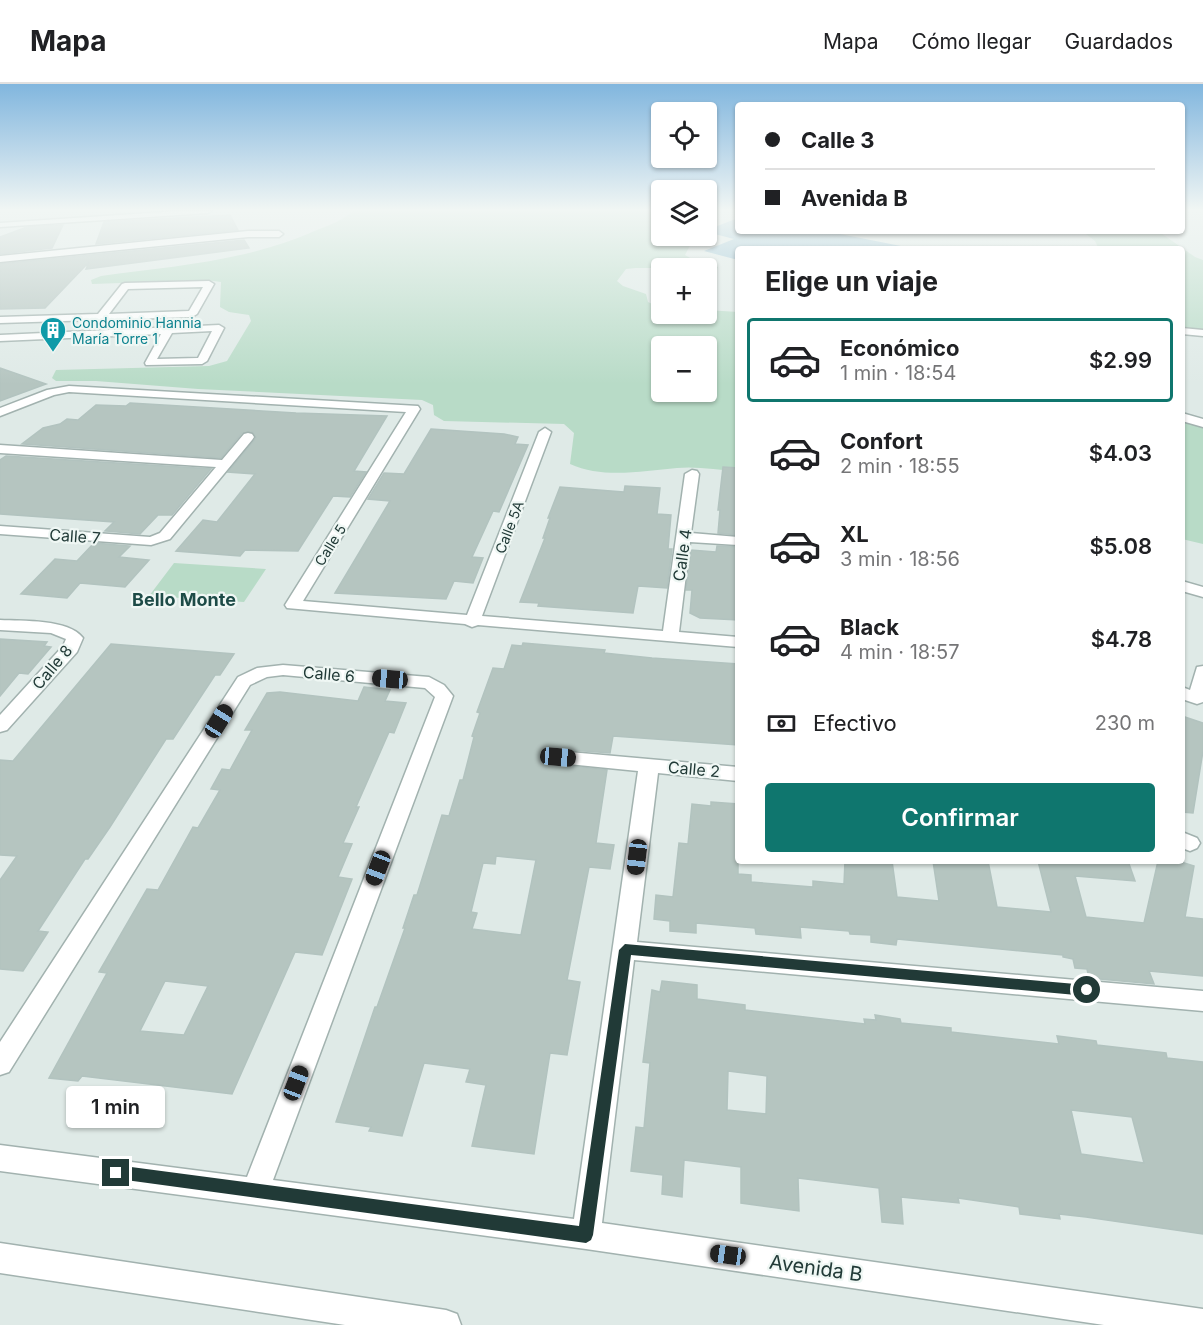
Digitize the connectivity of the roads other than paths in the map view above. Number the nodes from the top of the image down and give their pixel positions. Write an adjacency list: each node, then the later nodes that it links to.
1 (161, 293): 2 (street); 2 (street); 3 (street)
2 (145, 315): 3 (street)
3 (101, 317): 4 (street)
4 (0, 320)
5 (168, 331): 5 (street); 8 (street)
6 (1185, 331): 7 (street)
7 (1203, 333)
8 (0, 338)
9 (0, 412): 22 (street, Calle 5)
10 (1185, 418): 11 (street)
11 (1203, 423)
12 (545, 432): 22 (street, Calle 5A)
13 (248, 437): 15 (street)
14 (0, 449): 15 (street)
15 (226, 464): 17 (street, Calle 7)
16 (692, 474): 18 (street, Calle 4)
17 (0, 530)
18 (685, 537): 19 (street); 24 (street, Calle 4)
19 (735, 541)
20 (1185, 587): 21 (street)
21 (1203, 592)
22 (472, 622): 24 (street, Calle 5)
23 (0, 625): 28 (street, Calle 8)
24 (670, 637): 25 (street, Calle 5)
25 (735, 642)
26 (1203, 671): 27 (street)
27 (1185, 694)
28 (0, 726)
29 (558, 757): 30 (street, Calle 2)
30 (649, 765): 31 (street, Calle 2); 32 (street, Calle 2)
31 (735, 774)
32 (625, 950): 33 (street); 37 (street, Calle 2)
33 (1203, 1001)
34 (0, 1064): 36 (street, Calle 6)
35 (0, 1158): 36 (street, Avenida B)
36 (255, 1191): 37 (street, Avenida B)
37 (586, 1235): 39 (street, Avenida B)
38 (0, 1258): 40 (street)
39 (1203, 1324)
40 (446, 1325)

